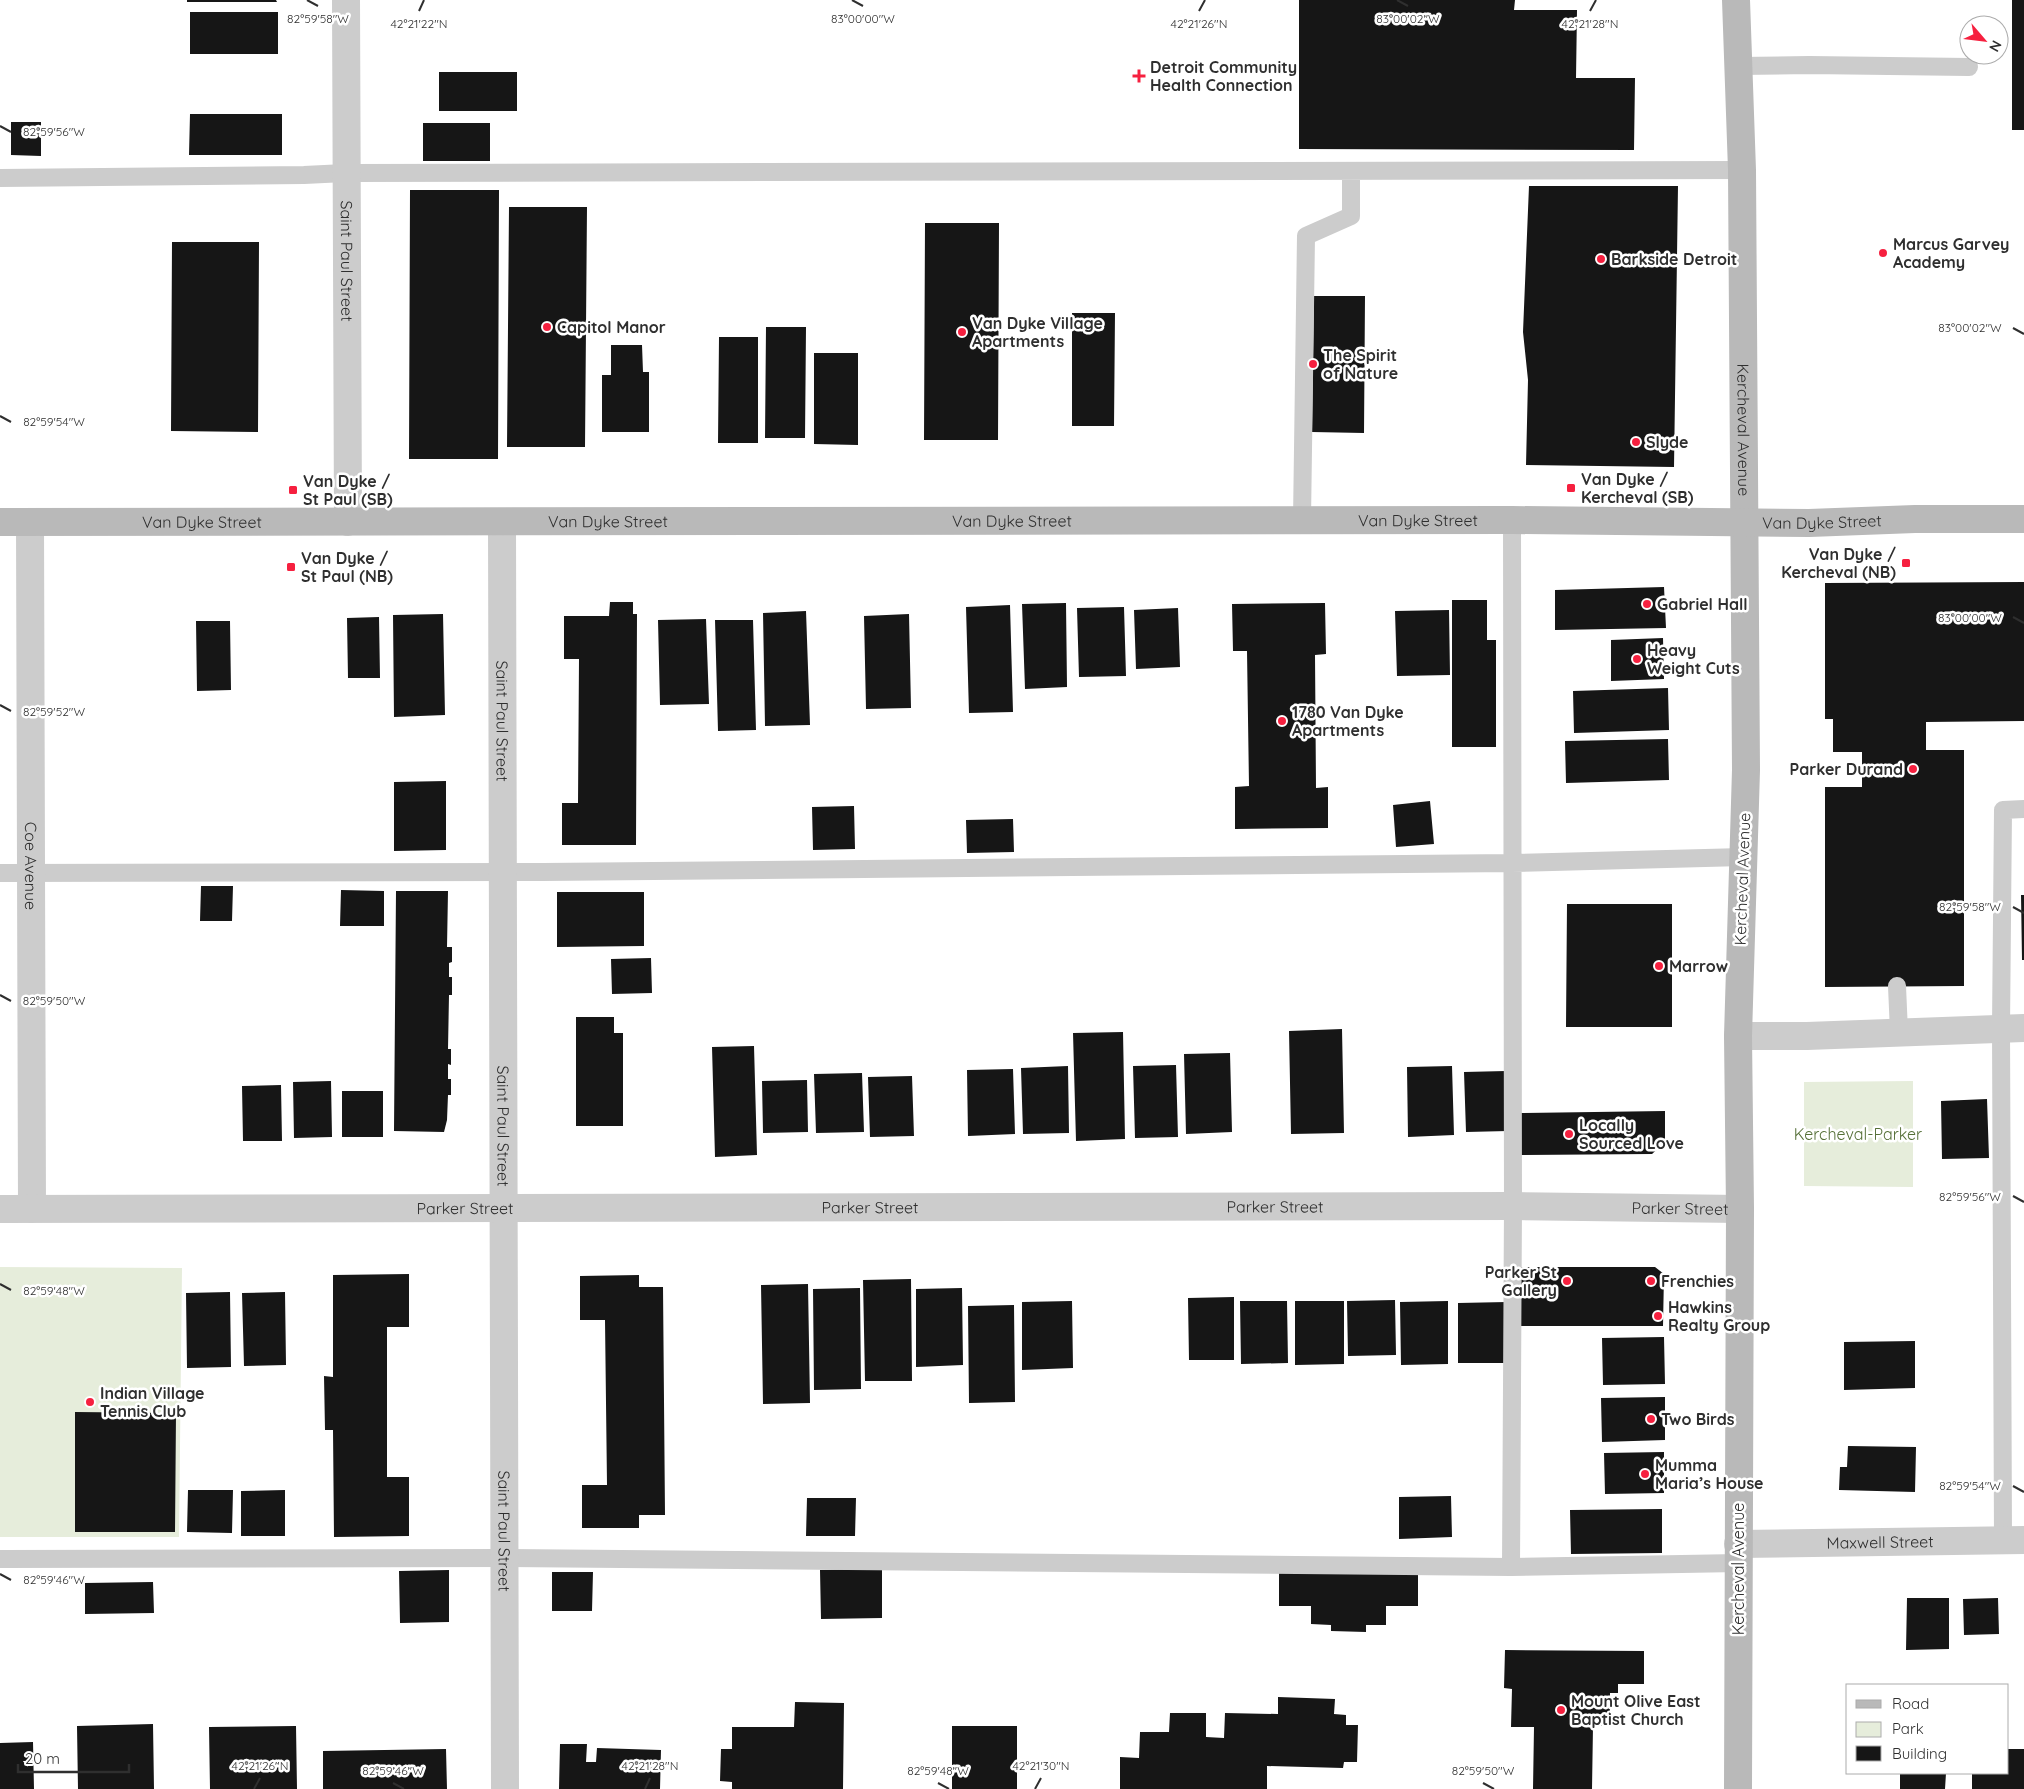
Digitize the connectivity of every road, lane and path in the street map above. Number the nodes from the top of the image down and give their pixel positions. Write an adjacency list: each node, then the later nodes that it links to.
1 (346, 0): 7 (street, Saint Paul Street)
2 (1736, 0): 3 (main road, Kercheval Avenue)
3 (1739, 66): 4 (lane); 5 (main road, Kercheval Avenue)
4 (1969, 67)
5 (1742, 170): 6 (lane); 16 (main road, Kercheval Avenue)
6 (1351, 172): 7 (lane); 10 (lane)
7 (345, 173): 8 (lane); 14 (street, Saint Paul Street)
8 (0, 178)
9 (2024, 519): 16 (main road, Van Dyke Street)
10 (1302, 520): 11 (main road, Van Dyke Street); 15 (main road, Van Dyke Street)
11 (1512, 520): 16 (main road, Van Dyke Street); 19 (lane)
12 (0, 522): 13 (main road, Van Dyke Street)
13 (30, 522): 14 (main road, Van Dyke Street); 22 (street, Coe Avenue)
14 (348, 522): 15 (main road, Van Dyke Street)
15 (502, 522): 20 (street, Saint Paul Street)
16 (1745, 523): 18 (main road, Kercheval Avenue)
17 (2024, 809): 24 (lane)
18 (1743, 857): 19 (lane); 26 (main road, Kercheval Avenue)
19 (1512, 863): 20 (lane); 27 (lane)
20 (503, 872): 22 (lane); 28 (street, Saint Paul Street)
21 (0, 873): 22 (lane)
22 (31, 873): 31 (street, Coe Avenue)
23 (1897, 986): 25 (lane)
24 (2012, 1028): 25 (street); 32 (lane)
25 (1899, 1032): 26 (street)
26 (1738, 1036): 29 (main road, Kercheval Avenue)
27 (1513, 1206): 28 (street, Parker Street); 29 (street, Parker Street); 36 (lane)
28 (504, 1207): 31 (street, Parker Street); 34 (street, Saint Paul Street)
29 (1740, 1208): 33 (main road, Kercheval Avenue)
30 (0, 1209): 31 (street, Parker Street)
31 (32, 1209)
32 (2013, 1540): 33 (street, Maxwell Street)
33 (1738, 1554): 36 (lane); 38 (main road, Kercheval Avenue)
34 (505, 1558): 35 (lane); 36 (lane); 37 (street, Saint Paul Street)
35 (0, 1559)
36 (1511, 1567)
37 (504, 1789)
38 (1738, 1789)

